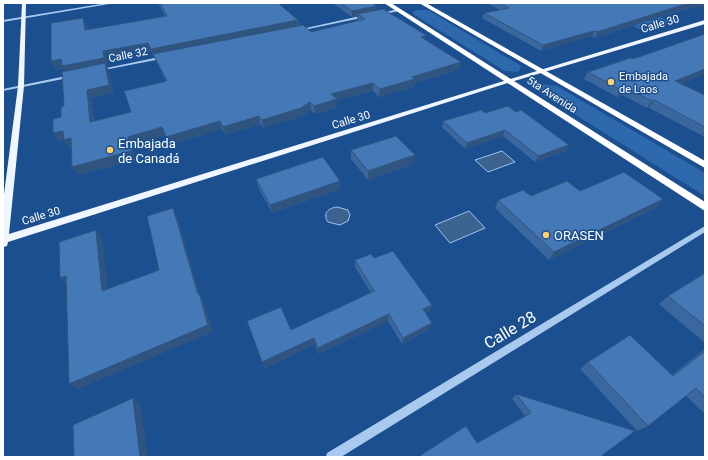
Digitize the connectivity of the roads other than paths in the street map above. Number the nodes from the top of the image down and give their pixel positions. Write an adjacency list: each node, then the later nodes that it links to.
1 (24, 3): 6 (main road)
2 (114, 3): 6 (street)
3 (387, 3): 5 (highway, 5ta Avenida)
4 (426, 3): 11 (highway, 5ta Avenida)
5 (398, 10): 9 (street); 14 (highway, 5ta Avenida)
6 (22, 18): 7 (street); 15 (main road)
7 (3, 21)
8 (705, 22): 11 (main road, Calle 30)
9 (296, 30)
10 (170, 56): 12 (street, Calle 32)
11 (543, 71): 14 (main road, Calle 30); 17 (highway, 5ta Avenida)
12 (92, 72)
13 (76, 75): 15 (street)
14 (509, 81): 18 (highway, 5ta Avenida); 20 (main road, Calle 30)
15 (21, 86): 16 (street); 20 (main road)
16 (3, 90)
17 (705, 165)
18 (705, 207)
19 (705, 229): 21 (street, Calle 28)
20 (3, 241)
21 (331, 457)

